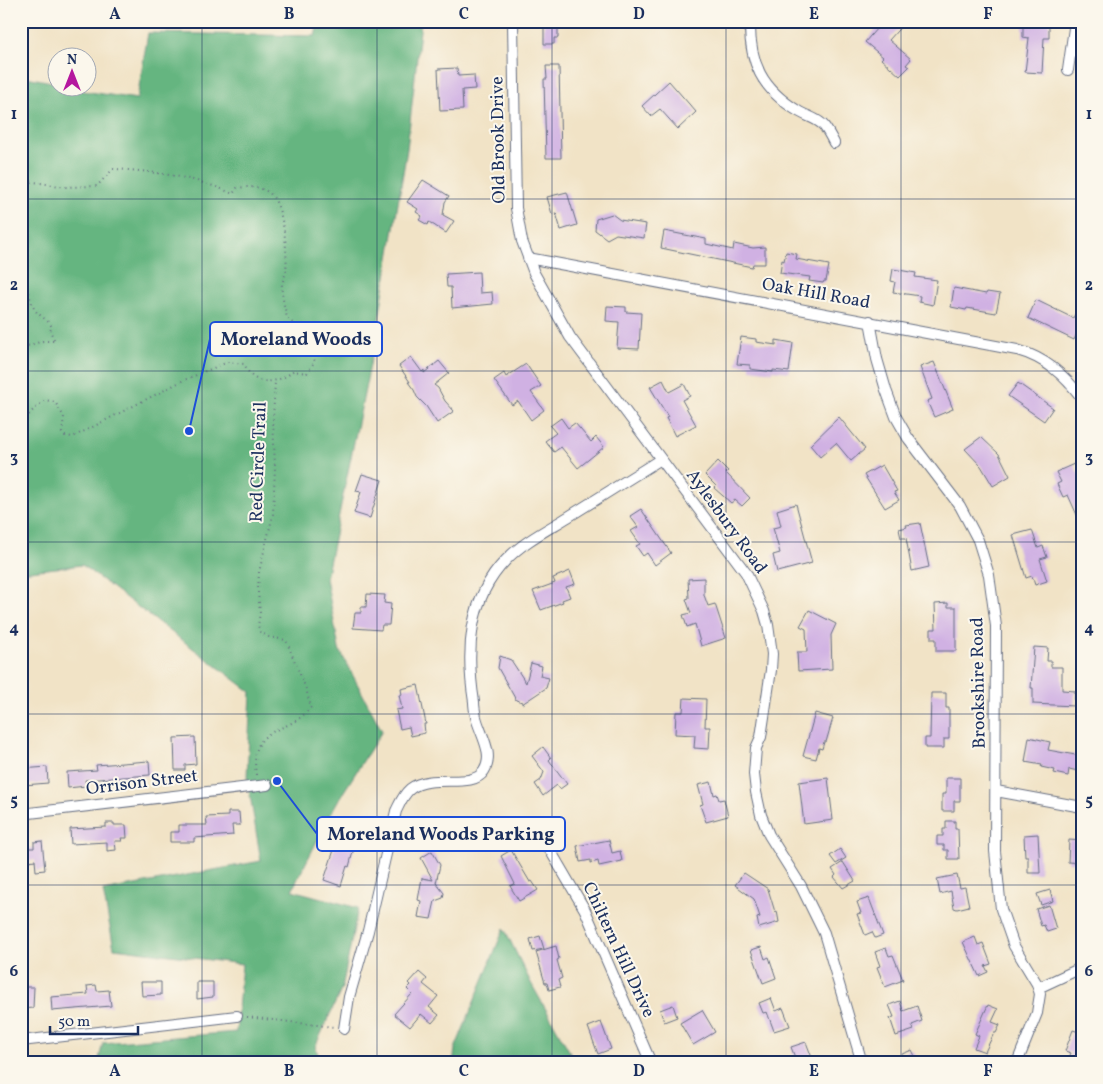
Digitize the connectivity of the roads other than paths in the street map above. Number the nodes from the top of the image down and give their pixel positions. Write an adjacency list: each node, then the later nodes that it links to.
1 (514, 21): 6 (street, Old Brook Drive)
2 (750, 21): 5 (street)
3 (1074, 21): 4 (street)
4 (1068, 70)
5 (834, 143)
6 (528, 258): 7 (street, Oak Hill Road); 9 (street, Aylesbury Road)
7 (870, 321): 8 (street, Oak Hill Road); 11 (street, Brookshire Road)
8 (1082, 398)
9 (661, 459): 18 (street); 21 (street, Aylesbury Road)
10 (267, 785): 13 (street, Orrison Street)
11 (996, 791): 12 (street); 16 (street, Brookshire Road)
12 (1082, 807)
13 (21, 814)
14 (534, 828): 20 (street, Chiltern Hill Drive)
15 (1081, 968): 16 (street)
16 (1038, 988): 22 (street)
17 (237, 1016): 19 (street)
18 (344, 1029)
19 (21, 1040)
20 (651, 1063)
21 (862, 1063)
22 (1017, 1063)

